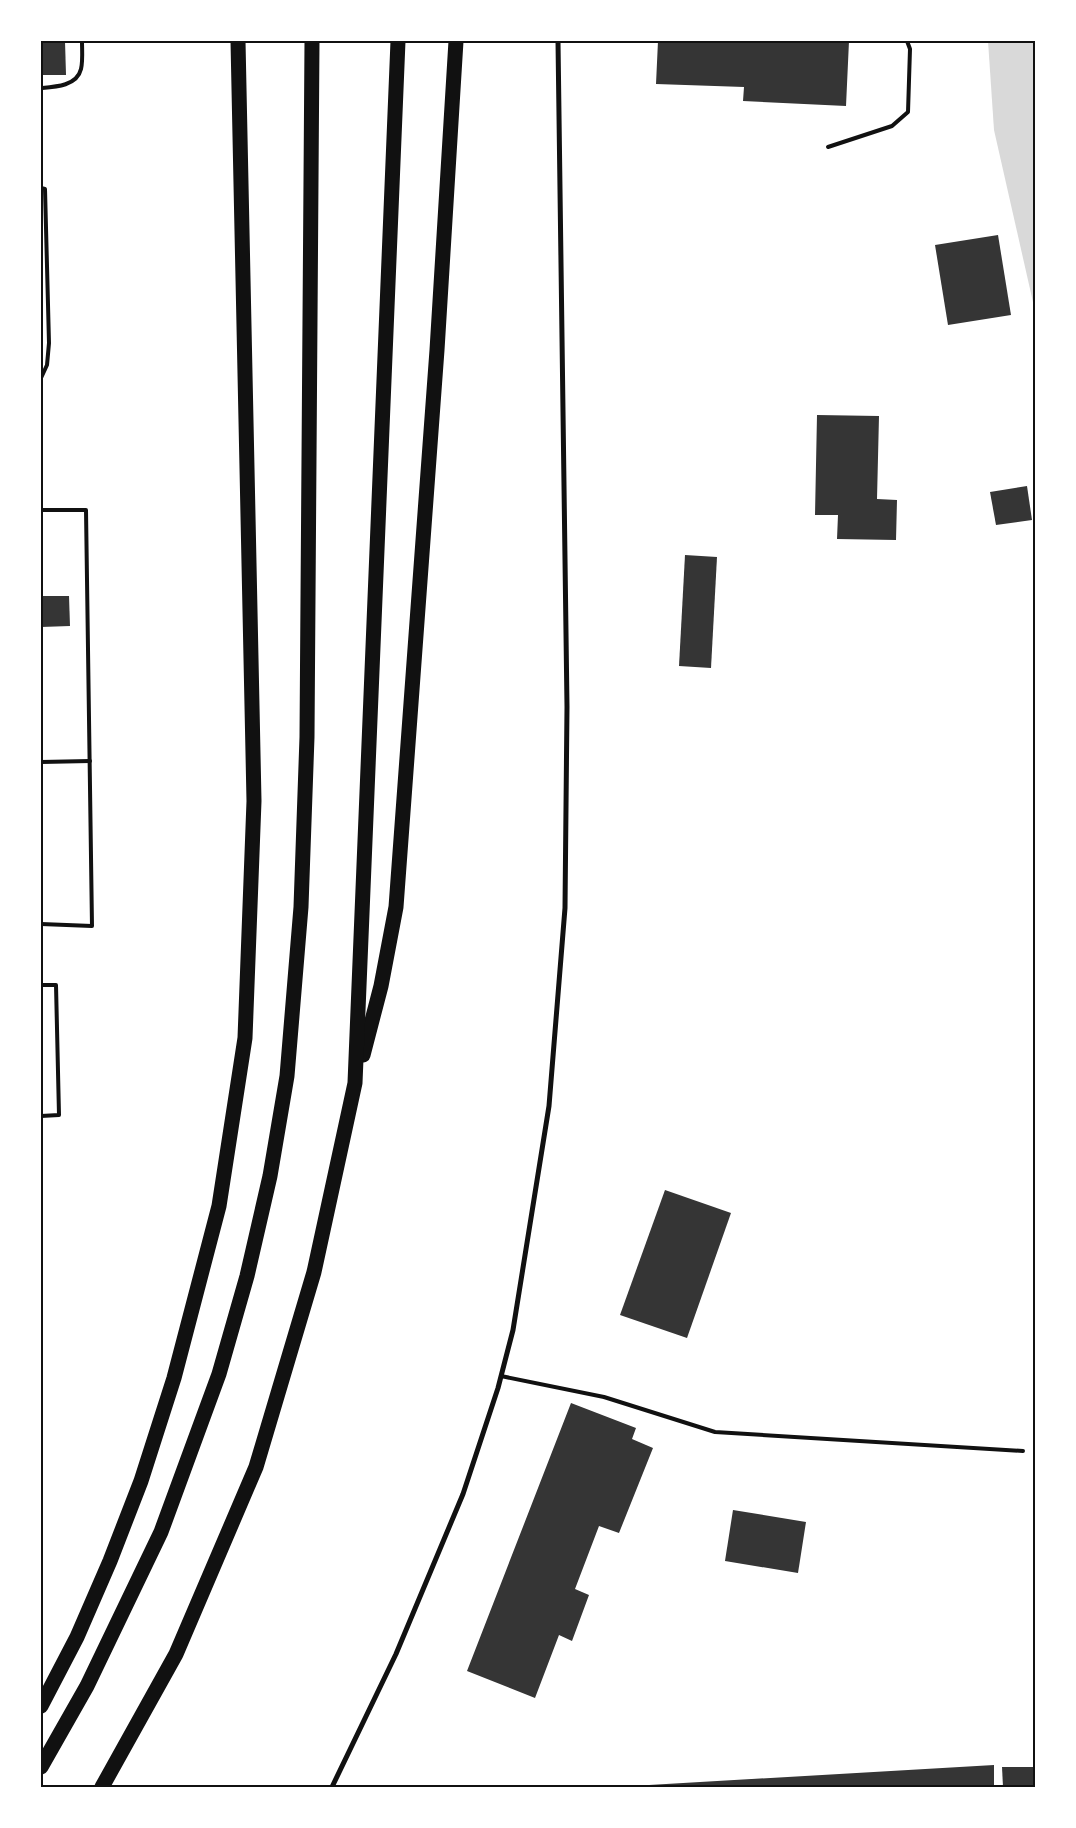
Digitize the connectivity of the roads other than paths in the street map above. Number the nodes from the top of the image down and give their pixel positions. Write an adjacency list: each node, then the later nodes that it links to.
1 (82, 41): 8 (lane)
2 (238, 41): 21 (highway)
3 (312, 41): 22 (highway)
4 (398, 41): 17 (highway)
5 (456, 41): 17 (highway)
6 (558, 41): 19 (street)
7 (908, 41): 9 (lane)
8 (41, 88)
9 (828, 147)
10 (41, 188): 11 (lane)
11 (41, 378)
12 (41, 510): 13 (lane)
13 (90, 761): 14 (lane); 15 (lane)
14 (41, 762)
15 (41, 924)
16 (41, 985): 18 (lane)
17 (355, 1083): 23 (highway)
18 (41, 1116)
19 (501, 1376): 20 (lane); 24 (street)
20 (1023, 1451)
21 (41, 1706)
22 (41, 1767)
23 (102, 1787)
24 (332, 1787)

